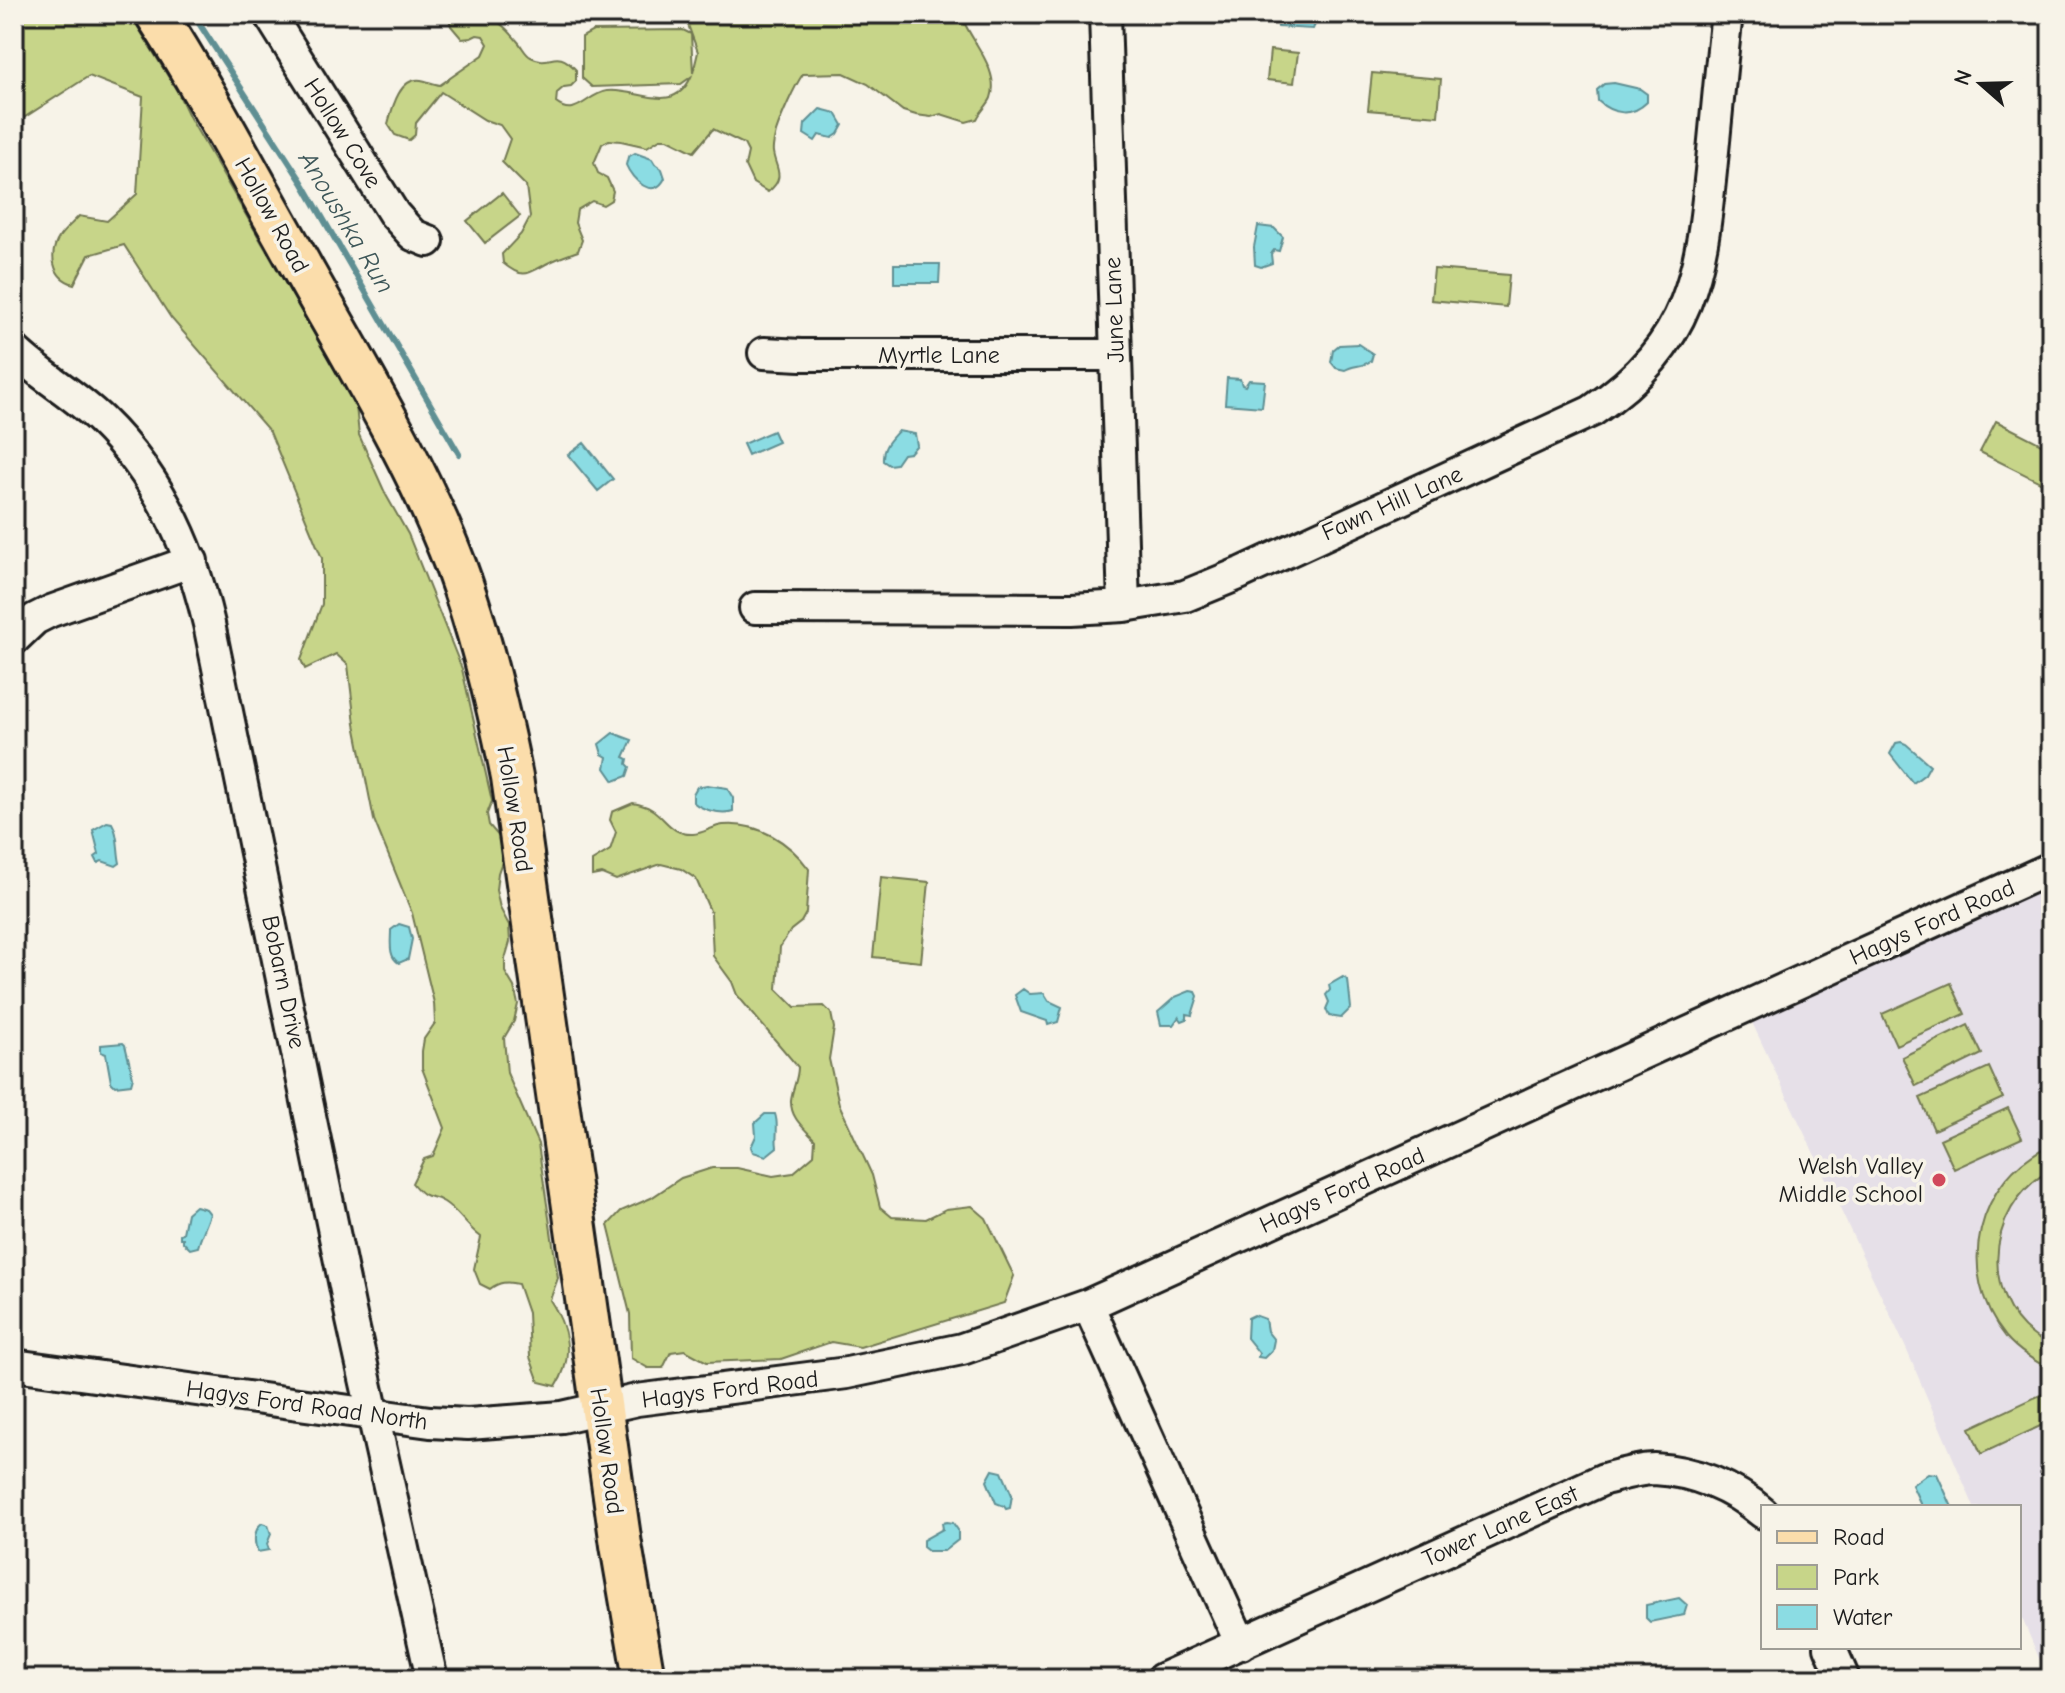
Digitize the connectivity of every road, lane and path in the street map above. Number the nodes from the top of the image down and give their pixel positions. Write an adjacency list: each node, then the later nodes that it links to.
1 (156, 14): 16 (main road, Hollow Road)
2 (269, 14): 5 (street, Hollow Cove)
3 (1105, 14): 8 (street, June Lane)
4 (1727, 14): 10 (street, Fawn Hill Lane)
5 (428, 241)
6 (14, 350): 9 (street, Bobarn Drive)
7 (764, 353): 8 (street, Myrtle Lane)
8 (1115, 355): 10 (street, June Lane)
9 (192, 561): 12 (street); 17 (street, Bobarn Drive)
10 (1124, 606): 11 (street, Fawn Hill Lane)
11 (755, 608)
12 (14, 639)
13 (2051, 868): 14 (street, Hagys Ford Road)
14 (1088, 1305): 16 (street, Hagys Ford Road); 19 (street)
15 (14, 1365): 17 (street, Hagys Ford Road North)
16 (601, 1408): 17 (street, Hagys Ford Road North); 22 (main road, Hollow Road)
17 (372, 1414): 21 (street, Bobarn Drive)
18 (1761, 1512): 19 (street, Tower Lane East)
19 (1241, 1644): 23 (street, Tower Lane East)
20 (1831, 1649): 24 (street)
21 (432, 1679)
22 (644, 1679)
23 (1162, 1679)
24 (1844, 1679)

